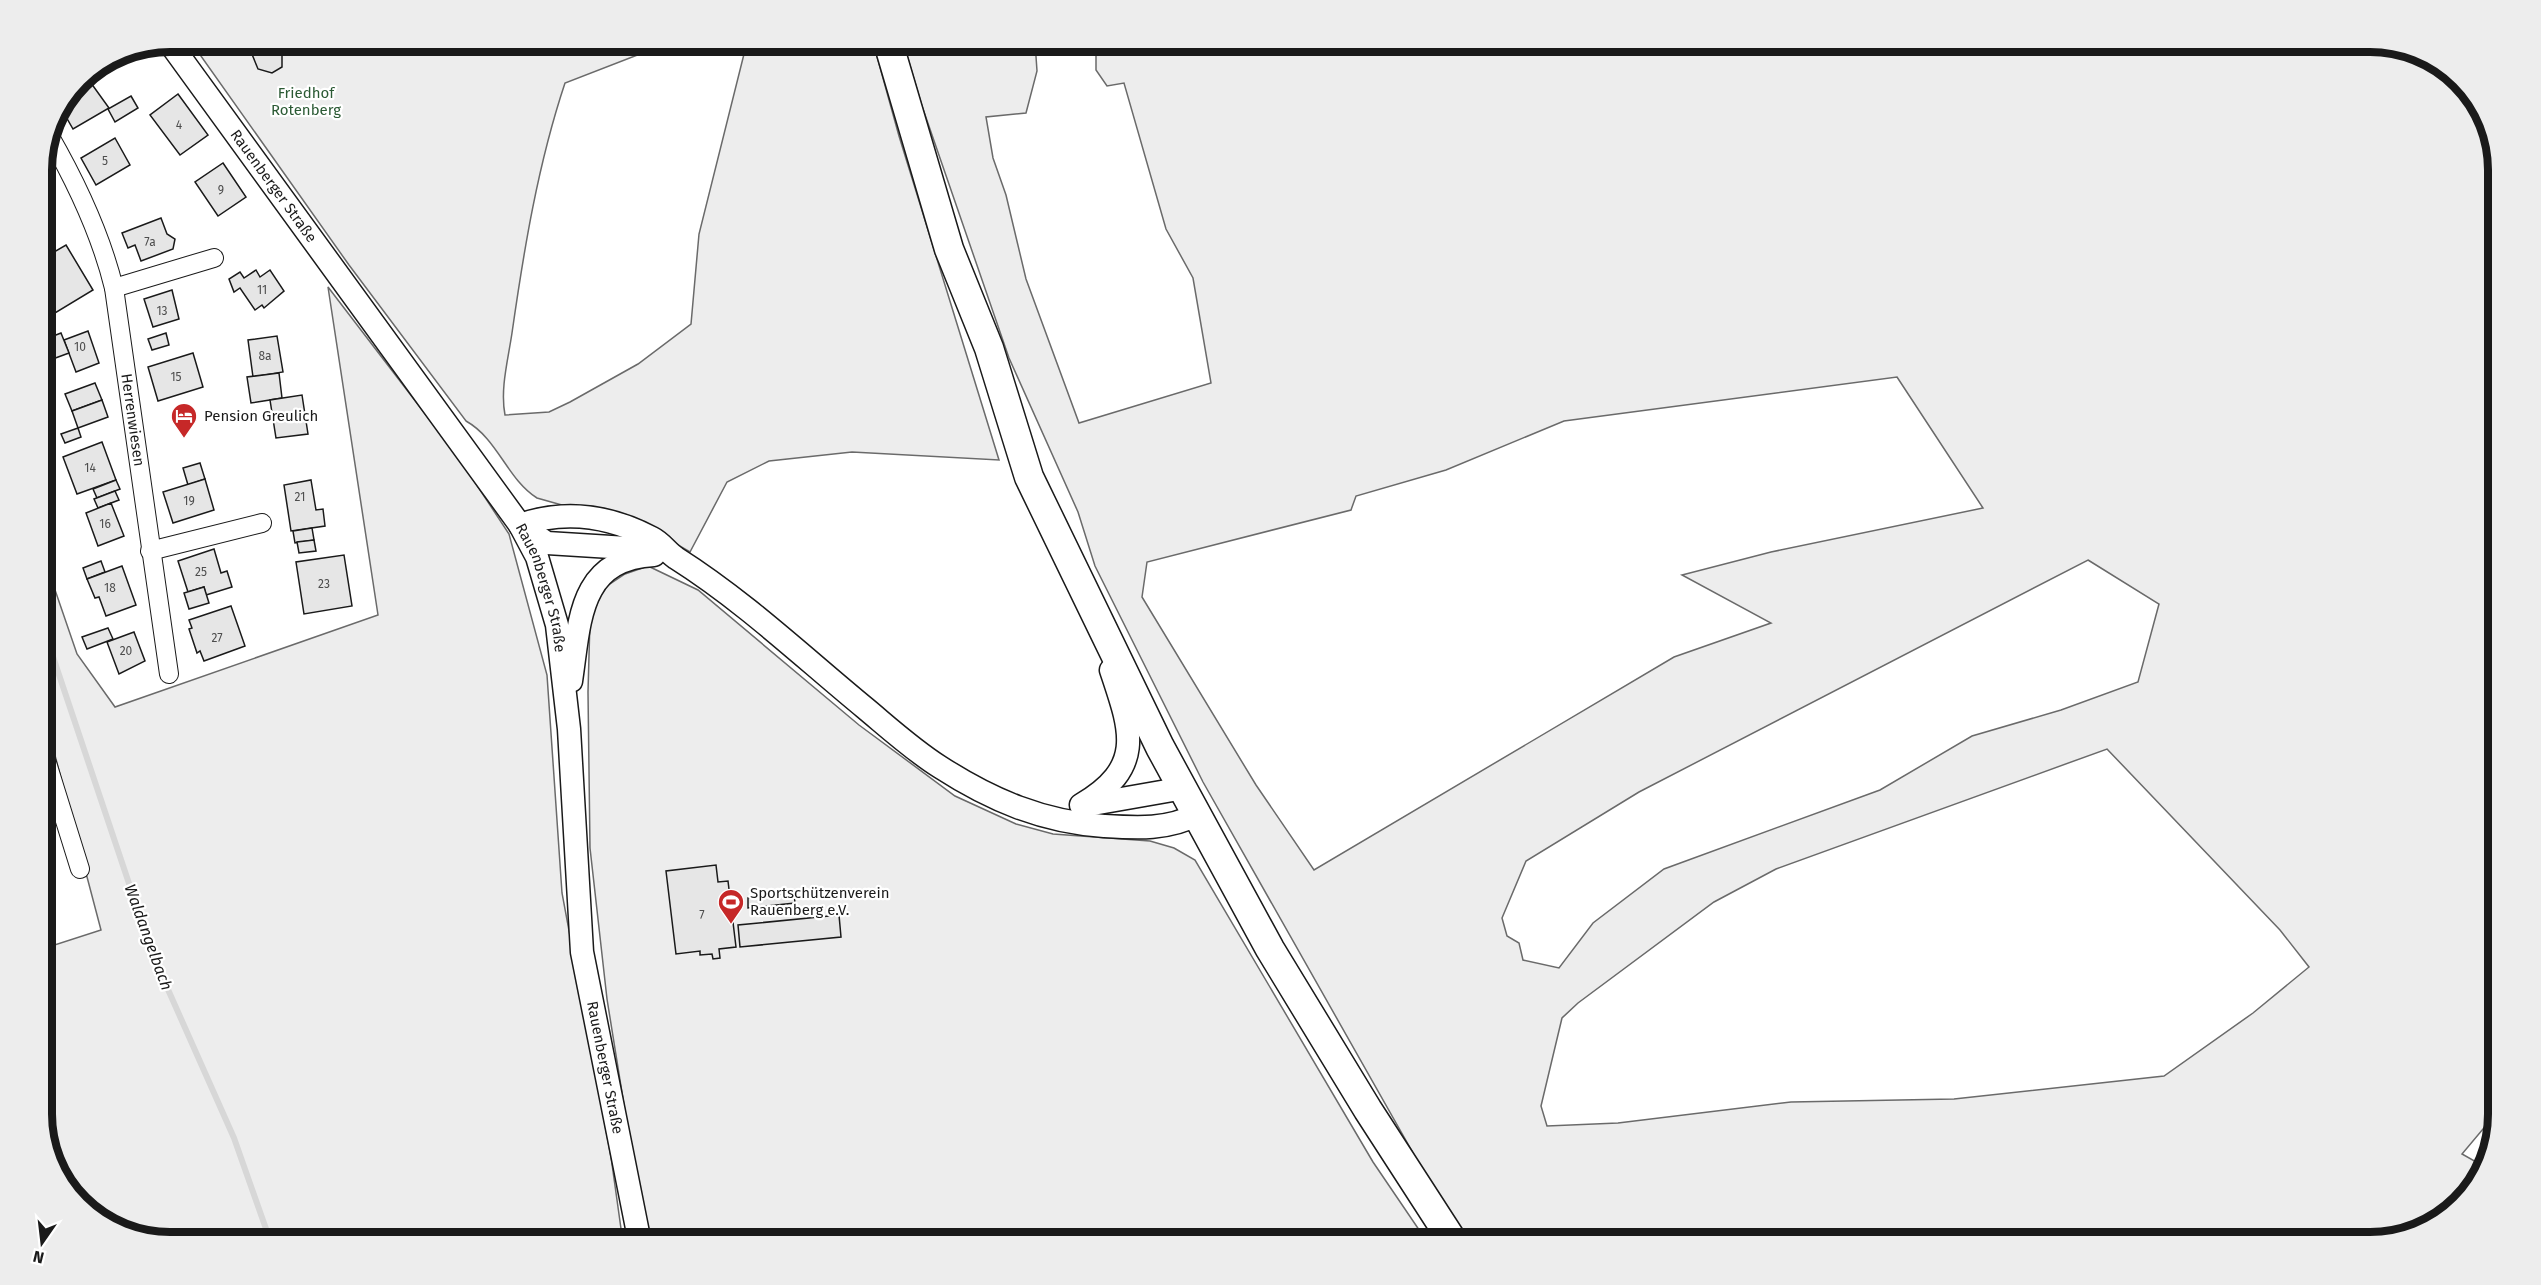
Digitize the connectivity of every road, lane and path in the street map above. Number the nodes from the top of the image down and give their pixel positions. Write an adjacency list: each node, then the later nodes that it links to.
1 (176, 52): 7 (street, Rauenberger Straße)
2 (891, 52): 10 (main road)
3 (55, 148): 5 (street, Herrenwiesen)
4 (214, 258): 5 (street)
5 (114, 288): 8 (street, Herrenwiesen)
6 (262, 523): 8 (street)
7 (520, 525): 9 (street); 9 (street); 12 (street, Rauenberger Straße)
8 (150, 551): 11 (street, Herrenwiesen)
9 (664, 556): 12 (street); 15 (street)
10 (1104, 630): 14 (main road); 16 (street)
11 (169, 675)
12 (567, 709): 19 (street, Rauenberger Straße)
13 (53, 782): 18 (street)
14 (1184, 788): 16 (street); 17 (main road)
15 (1007, 805): 16 (street); 17 (street)
16 (1081, 806)
17 (1198, 814): 20 (main road)
18 (80, 869)
19 (638, 1232)
20 (1447, 1232)

